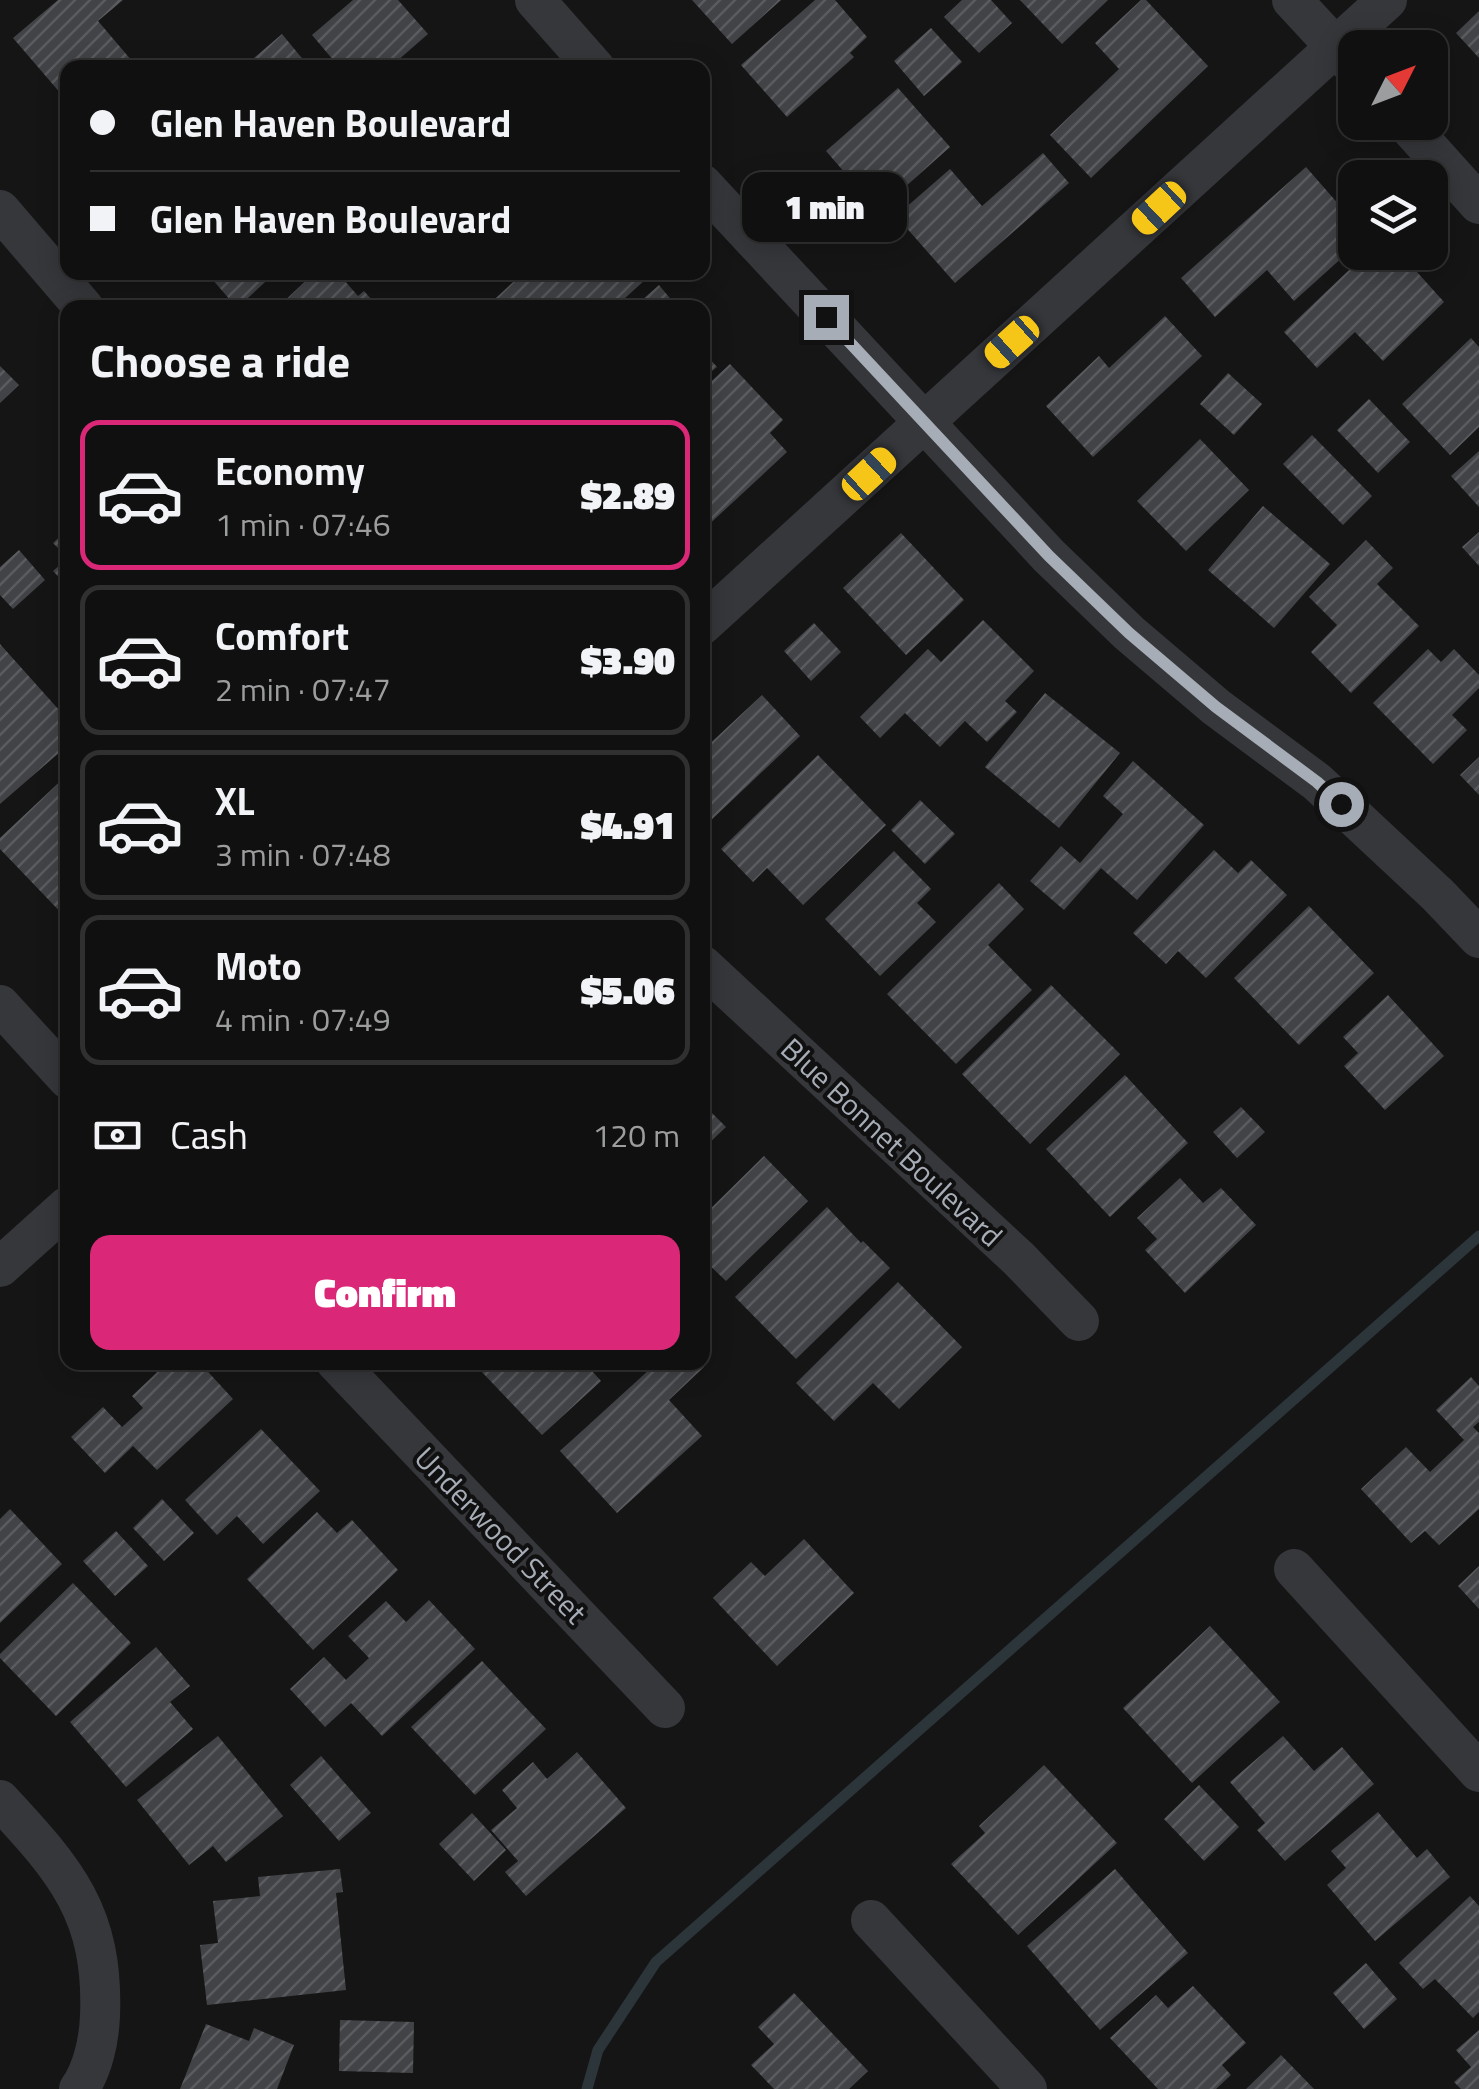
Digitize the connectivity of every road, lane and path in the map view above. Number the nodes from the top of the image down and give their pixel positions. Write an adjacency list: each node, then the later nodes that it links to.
1 (535, 0): 6 (street)
2 (1292, 0): 5 (street)
3 (1387, 0): 4 (street)
4 (1365, 30)
5 (1338, 50)
6 (588, 60)
7 (1338, 64): 15 (street)
8 (1421, 140): 10 (street)
9 (710, 193): 15 (street)
10 (1479, 204)
11 (0, 210): 13 (street)
12 (60, 280): 14 (street)
13 (60, 280)
14 (77, 300)
15 (924, 423): 16 (street); 17 (street)
16 (710, 619)
17 (1479, 938)
18 (710, 973): 23 (street, Blue Bonnet Boulevard)
19 (0, 1005): 20 (street)
20 (60, 1069)
21 (60, 1213): 22 (street)
22 (0, 1268)
23 (1078, 1321)
24 (344, 1370): 26 (street, Underwood Street)
25 (1294, 1569): 27 (street)
26 (665, 1708)
27 (1479, 1772)
28 (0, 1800): 30 (street)
29 (871, 1920): 31 (street)
30 (79, 2089)
31 (1027, 2089)

